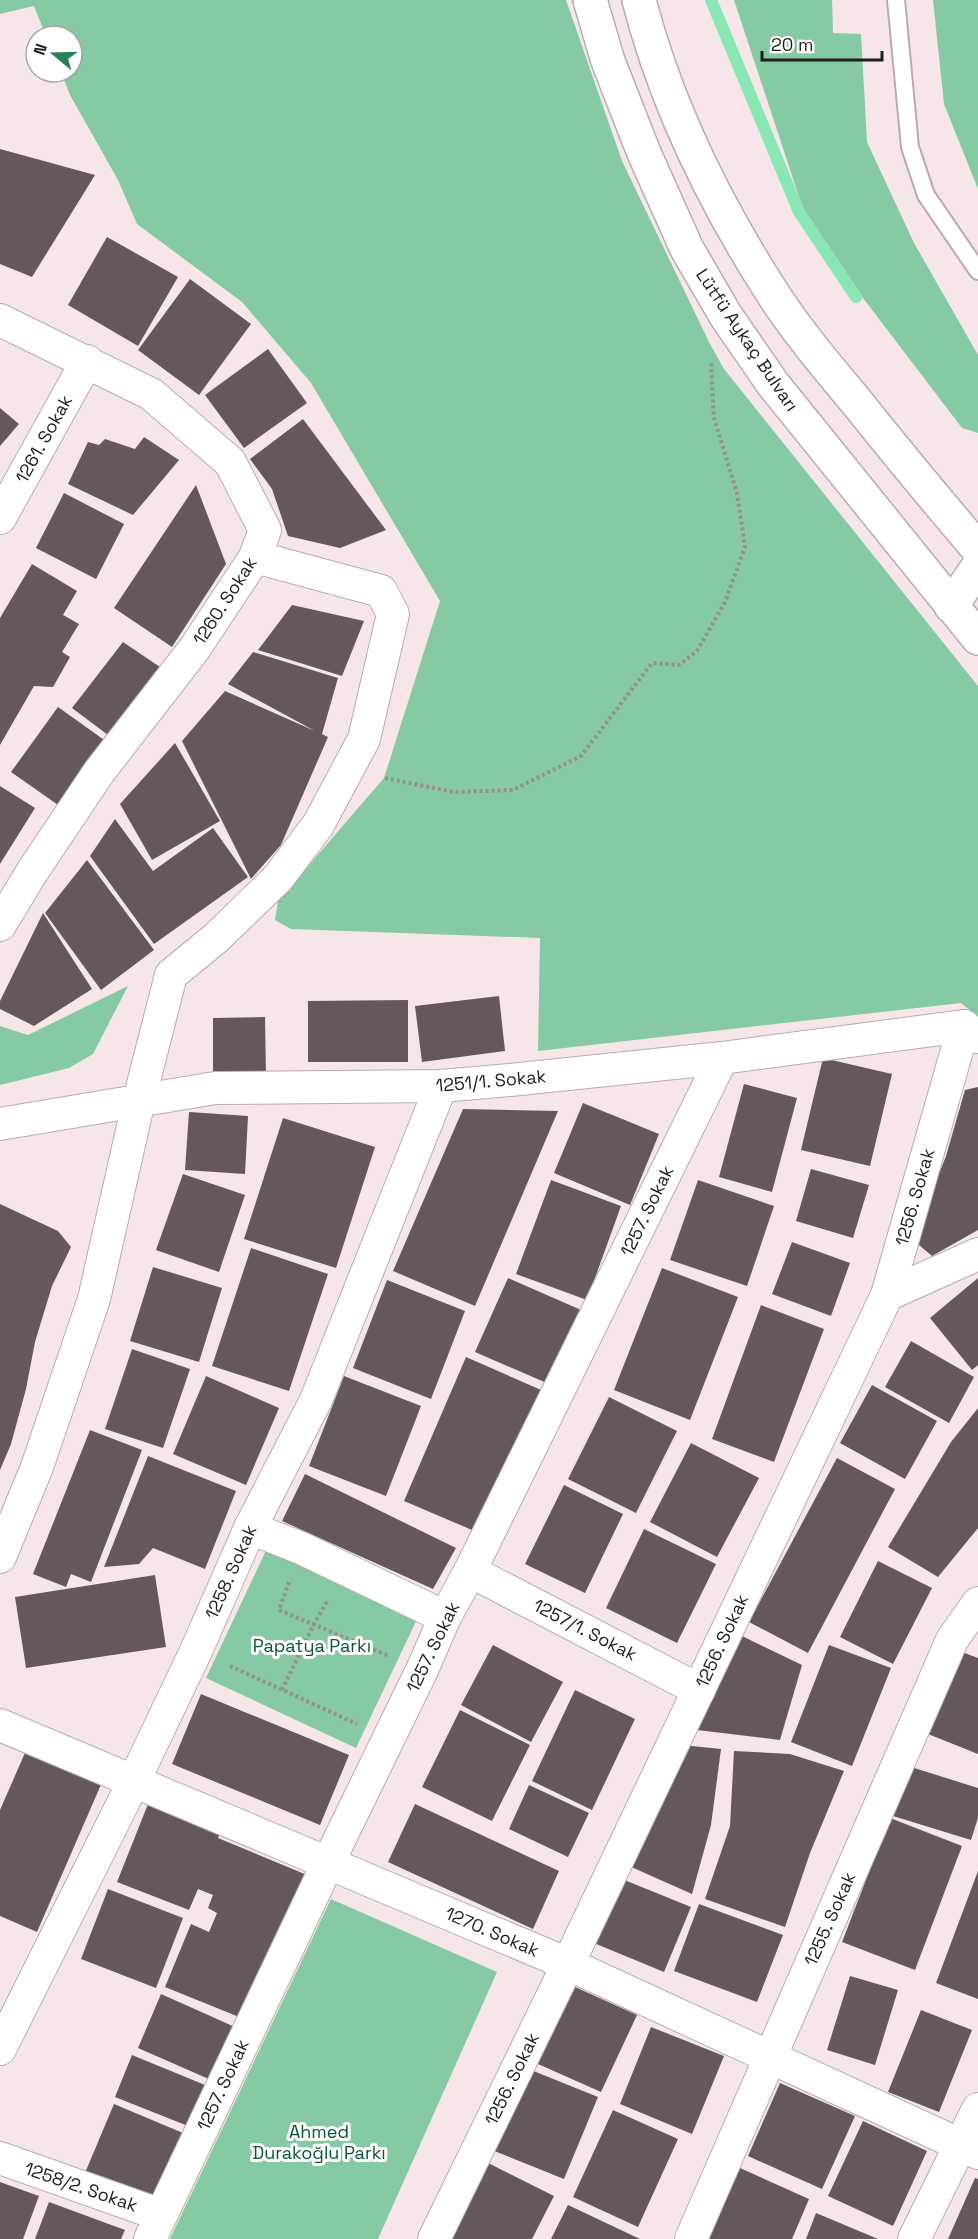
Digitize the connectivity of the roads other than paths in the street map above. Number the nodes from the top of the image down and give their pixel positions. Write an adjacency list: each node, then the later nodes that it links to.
1 (590, 0): 11 (main road, Lütfü Aykaç Bulvarı)
2 (639, 0): 8 (main road)
3 (896, 0): 4 (lane)
4 (978, 271)
5 (0, 320): 6 (street, 1260. Sokak)
6 (87, 362): 7 (street, 1261. Sokak); 9 (street, 1260. Sokak)
7 (0, 518)
8 (978, 549)
9 (255, 557): 13 (street, 1260. Sokak); 17 (street)
10 (978, 567): 11 (main road)
11 (965, 605): 12 (main road, Lütfü Aykaç Bulvarı)
12 (978, 638)
13 (0, 925)
14 (971, 1032): 15 (street, 1251/1. Sokak); 20 (street, 1256. Sokak)
15 (722, 1058): 16 (street, 1251/1. Sokak); 23 (street, 1257. Sokak)
16 (441, 1086): 17 (street, 1251/1. Sokak); 21 (street, 1258. Sokak)
17 (139, 1100): 18 (street, 1251/1. Sokak); 22 (street)
18 (0, 1124)
19 (978, 1254): 20 (street)
20 (887, 1295): 26 (street, 1256. Sokak)
21 (250, 1528): 25 (street); 28 (street, 1258. Sokak)
22 (0, 1557)
23 (470, 1571): 25 (street, 1257. Sokak); 26 (street, 1257/1. Sokak)
24 (978, 1603): 32 (street, 1255. Sokak)
25 (446, 1617): 29 (street, 1257. Sokak)
26 (699, 1690): 30 (street, 1256. Sokak)
27 (0, 1725): 28 (street, 1270. Sokak)
28 (134, 1782): 29 (street, 1270. Sokak); 31 (street, 1258. Sokak)
29 (328, 1863): 30 (street, 1270. Sokak); 36 (street, 1257. Sokak)
30 (568, 1964): 32 (street, 1270. Sokak); 37 (street, 1256. Sokak)
31 (0, 2049)
32 (769, 2058): 34 (street, 1270. Sokak); 38 (street, 1255. Sokak)
33 (978, 2109): 34 (street)
34 (970, 2149): 39 (street)
35 (0, 2158): 36 (street, 1258/2. Sokak)
36 (156, 2227)
37 (434, 2239)
38 (691, 2239)
39 (914, 2239)

